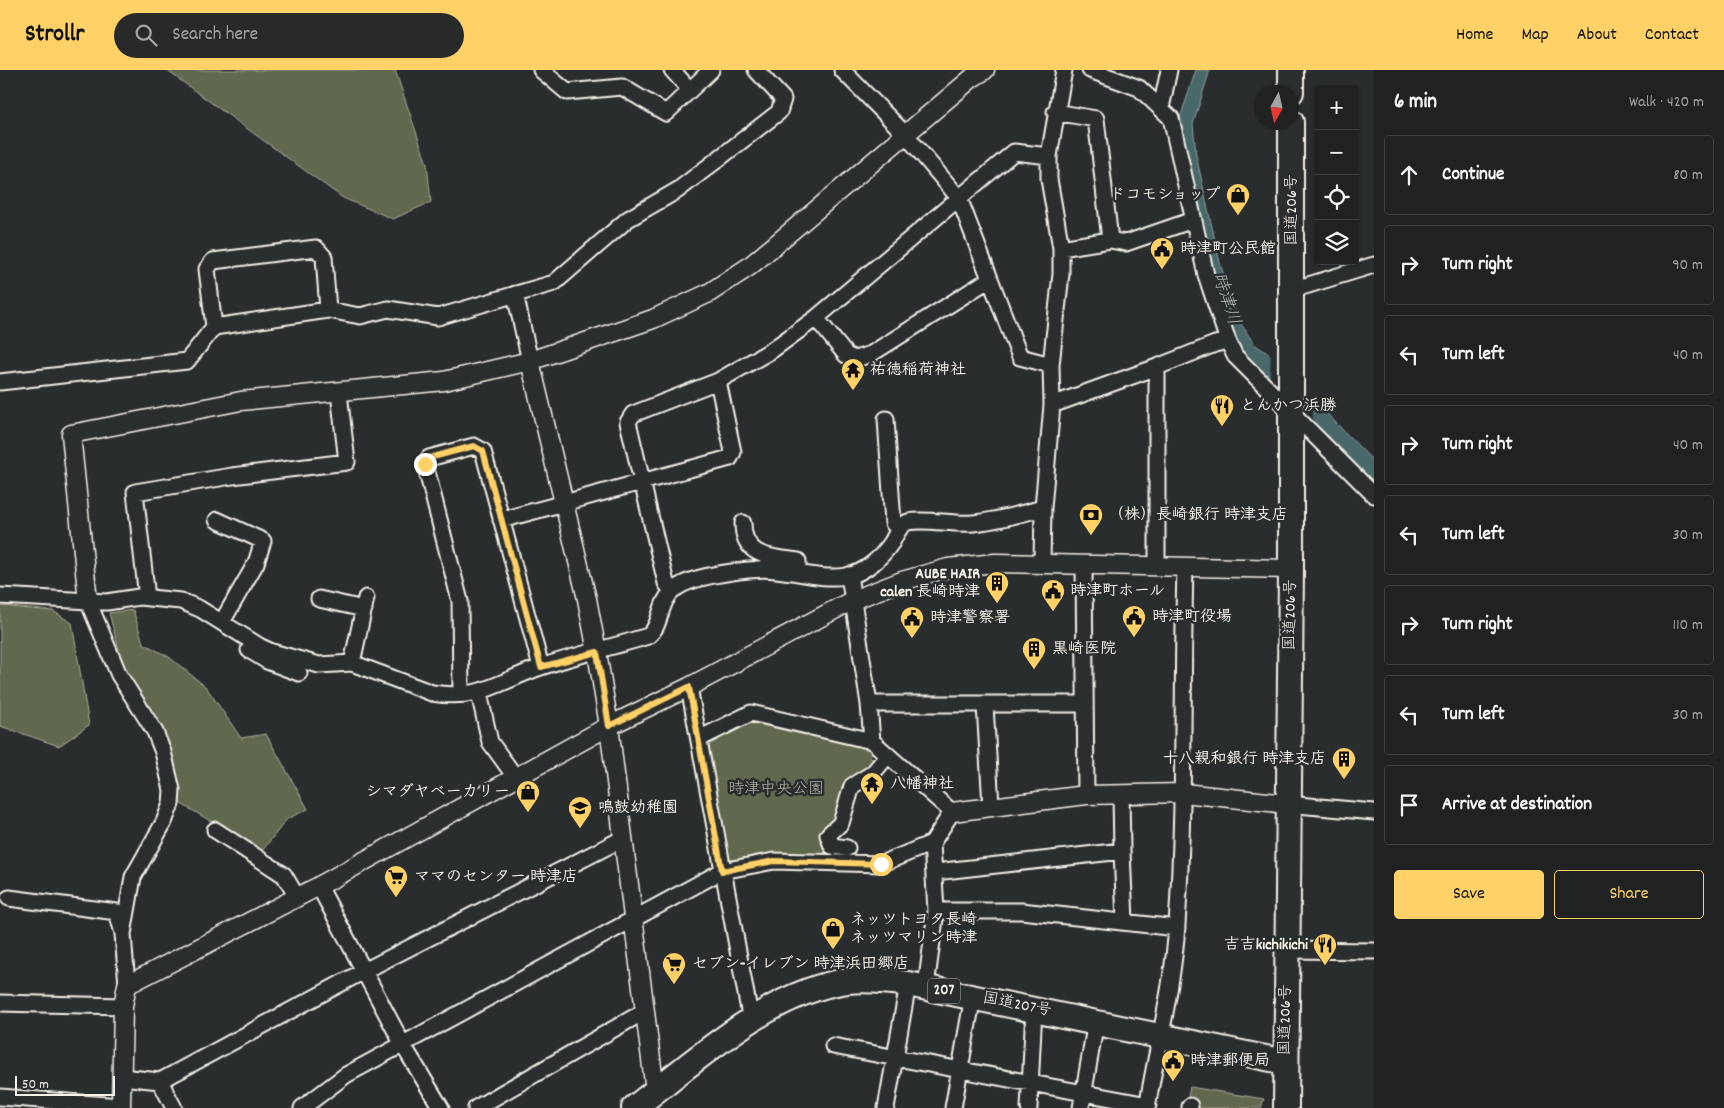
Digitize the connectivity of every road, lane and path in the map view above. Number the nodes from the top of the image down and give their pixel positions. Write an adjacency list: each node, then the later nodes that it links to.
1 (672, 70): 12 (street)
2 (711, 70): 12 (street)
3 (756, 70): 25 (street)
4 (984, 70): 16 (street)
5 (1064, 70): 14 (street)
6 (1090, 70): 13 (street)
7 (1170, 70): 13 (street)
8 (1291, 70): 11 (highway)
9 (846, 71): 16 (street)
10 (550, 73): 12 (street)
11 (1291, 85)
12 (690, 90)
13 (1161, 108): 19 (street)
14 (1055, 112): 17 (street); 20 (street)
15 (1292, 130): 24 (highway, 国道206号)
16 (906, 135): 18 (street); 30 (street)
17 (1049, 156): 18 (street); 21 (street)
18 (959, 198): 23 (street); 27 (street)
19 (1192, 220): 20 (street); 29 (street)
20 (1110, 240): 21 (street)
21 (1061, 248): 31 (street)
22 (1374, 265): 24 (street)
23 (990, 279): 27 (street); 31 (street)
24 (1292, 290): 37 (highway, 国道206号)
25 (515, 294): 26 (street); 30 (street)
26 (328, 310): 28 (street); 28 (street)
27 (816, 318): 33 (street)
28 (214, 326): 34 (street)
29 (1228, 341): 32 (street); 37 (street)
30 (530, 361): 35 (street); 41 (street)
31 (1051, 365): 36 (street)
32 (1157, 367): 36 (street); 49 (street)
33 (718, 381): 39 (street); 39 (street)
34 (0, 382)
35 (339, 393): 56 (street); 59 (street)
36 (1052, 405): 42 (street)
37 (1292, 413): 40 (street); 51 (highway, 国道206号)
38 (886, 419): 46 (street)
39 (642, 481): 41 (street); 54 (street)
40 (1374, 495)
41 (563, 504): 44 (street); 61 (street)
42 (1043, 508): 46 (street); 47 (street)
43 (217, 520): 60 (street)
44 (501, 520): 63 (street); 67 (street)
45 (743, 524): 52 (street)
46 (899, 530): 53 (street)
47 (1042, 564): 48 (street); 58 (street)
48 (1084, 565): 49 (street); 69 (street)
49 (1157, 566): 50 (street)
50 (1185, 567): 51 (street); 76 (street)
51 (1291, 569): 79 (highway, 国道206号)
52 (798, 573): 53 (street); 54 (street)
53 (849, 576): 58 (street)
54 (672, 590): 61 (street)
55 (0, 596): 59 (street)
56 (147, 598): 59 (street); 60 (street)
57 (318, 599): 62 (street)
58 (853, 600): 65 (street); 68 (street)
59 (88, 601): 97 (street)
60 (227, 625): 62 (street); 64 (street)
61 (597, 652): 63 (street); 71 (street)
62 (352, 663): 67 (street)
63 (541, 667): 66 (street)
64 (300, 673)
65 (689, 687): 71 (street); 72 (street)
66 (479, 693): 67 (street); 75 (street)
67 (461, 694)
68 (869, 704): 70 (street); 73 (street)
69 (1084, 704): 70 (street); 78 (street)
70 (985, 705): 80 (street)
71 (609, 726): 75 (street); 84 (street)
72 (699, 739): 73 (street); 88 (street)
73 (872, 741): 74 (street)
74 (888, 755): 81 (street); 86 (street)
75 (516, 778): 90 (street)
76 (1183, 793): 77 (street); 79 (street); 96 (street)
77 (1121, 794): 78 (street); 87 (street)
78 (1086, 795): 80 (street)
79 (1288, 804): 82 (street); 98 (highway, 国道206号)
80 (991, 806): 81 (street)
81 (952, 812): 85 (street)
82 (1374, 812)
83 (215, 830): 91 (street)
84 (622, 839): 94 (street); 100 (street)
85 (932, 843): 88 (street); 89 (street)
86 (847, 848)
87 (1122, 851): 89 (street); 95 (street)
88 (722, 871): 94 (street); 108 (street)
89 (935, 872): 93 (street)
90 (320, 886): 91 (street); 100 (street)
91 (297, 897): 101 (street)
92 (9, 898): 97 (street)
93 (936, 911): 95 (street); 102 (street)
94 (634, 920): 107 (street); 111 (street)
95 (1125, 922): 96 (street)
96 (1177, 928): 110 (street)
97 (123, 934): 101 (street)
98 (1288, 950): 99 (street); 114 (highway, 国道206号)
99 (1374, 951)
100 (364, 971): 111 (street); 117 (street)
101 (127, 985): 105 (street)
102 (917, 986): 103 (highway, 国道207号 / 207); 108 (highway, 国道207号 / 207); 113 (street)
103 (973, 996): 106 (highway, 国道207号 / 207); 115 (street)
104 (0, 1004): 105 (street)
105 (123, 1006): 116 (street)
106 (1034, 1008): 109 (highway, 国道207号 / 207); 118 (street)
107 (645, 1011): 119 (street); 127 (street)
108 (751, 1021): 119 (highway, 国道207号 / 207)
109 (1096, 1022): 110 (highway, 国道207号 / 207); 120 (street)
110 (1161, 1036): 114 (highway, 国道207号 / 207); 122 (street)
111 (403, 1045): 125 (street); 126 (street)
112 (833, 1046): 113 (street)
113 (894, 1057): 115 (street); 129 (street)
114 (1285, 1062): 133 (highway, 国道206号)
115 (961, 1069): 118 (street); 130 (street)
116 (122, 1077): 117 (street); 123 (street)
117 (160, 1081): 124 (street)
118 (1030, 1082): 120 (street); 131 (street)
119 (655, 1091): 128 (highway, 国道207号 / 207)
120 (1084, 1092): 122 (street); 132 (street)
121 (2, 1101): 123 (street)
122 (1147, 1106)
123 (121, 1107)
124 (174, 1108)
125 (302, 1108)
126 (441, 1108)
127 (476, 1108)
128 (634, 1108)
129 (886, 1108)
130 (953, 1108)
131 (1029, 1108)
132 (1081, 1108)
133 (1286, 1108)

